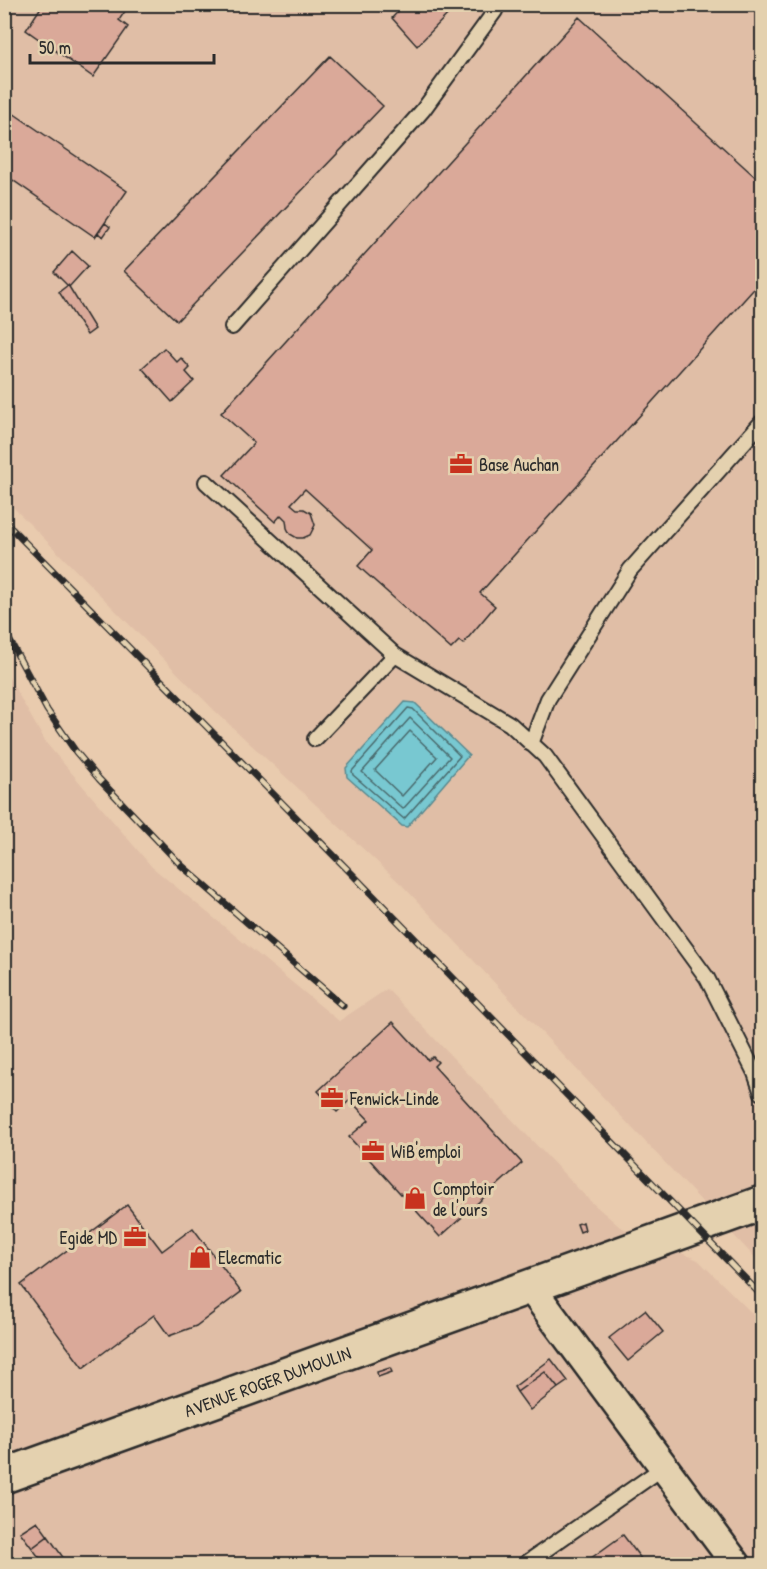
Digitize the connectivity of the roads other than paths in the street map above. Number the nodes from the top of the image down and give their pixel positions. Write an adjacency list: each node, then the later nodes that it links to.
1 (494, 7): 2 (lane)
2 (232, 327)
3 (762, 422): 7 (lane)
4 (206, 482): 5 (lane)
5 (395, 655): 6 (lane); 7 (lane)
6 (315, 739)
7 (531, 744): 8 (lane)
8 (762, 1093)
9 (762, 1203): 10 (main road, AVENUE ROGER DUMOULIN)
10 (531, 1288): 11 (street); 12 (main road, AVENUE ROGER DUMOULIN)
11 (664, 1467): 13 (lane); 14 (street)
12 (4, 1476)
13 (525, 1564)
14 (736, 1564)

